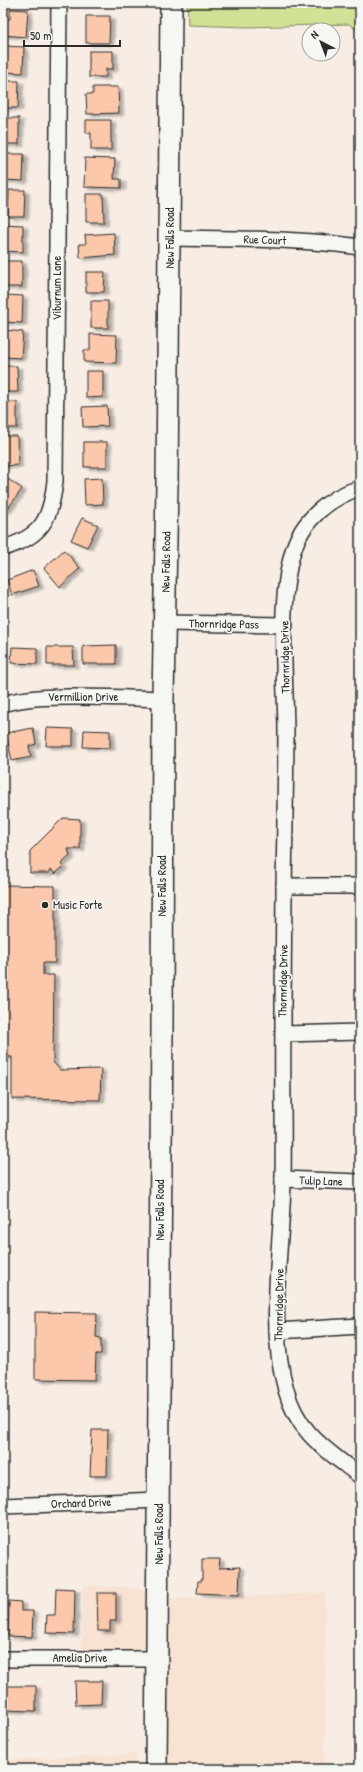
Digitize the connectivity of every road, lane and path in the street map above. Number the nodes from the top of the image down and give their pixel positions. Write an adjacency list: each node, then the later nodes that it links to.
1 (59, 3): 6 (street, Viburnum Lane)
2 (172, 3): 3 (main road, New Falls Road)
3 (170, 238): 4 (street, Rue Court); 7 (main road, New Falls Road)
4 (360, 247)
5 (360, 488): 8 (street, Thornridge Drive)
6 (3, 548)
7 (164, 623): 8 (street, Thornridge Pass); 9 (main road, New Falls Road)
8 (285, 625): 11 (street, Thornridge Drive)
9 (163, 699): 10 (street, Vermillion Drive); 20 (main road, New Falls Road)
10 (3, 704)
11 (284, 886): 12 (street); 14 (street, Thornridge Drive)
12 (360, 886)
13 (360, 1032): 14 (street)
14 (283, 1034): 15 (street, Thornridge Drive)
15 (283, 1179): 16 (street, Tulip Lane); 18 (street, Thornridge Drive)
16 (360, 1182)
17 (360, 1326): 18 (street)
18 (277, 1331): 19 (street, Thornridge Drive)
19 (360, 1476)
20 (159, 1500): 21 (street, Orchard Drive); 22 (main road, New Falls Road)
21 (3, 1506)
22 (157, 1658): 23 (street, Amelia Drive); 24 (main road, New Falls Road)
23 (3, 1659)
24 (156, 1769)

